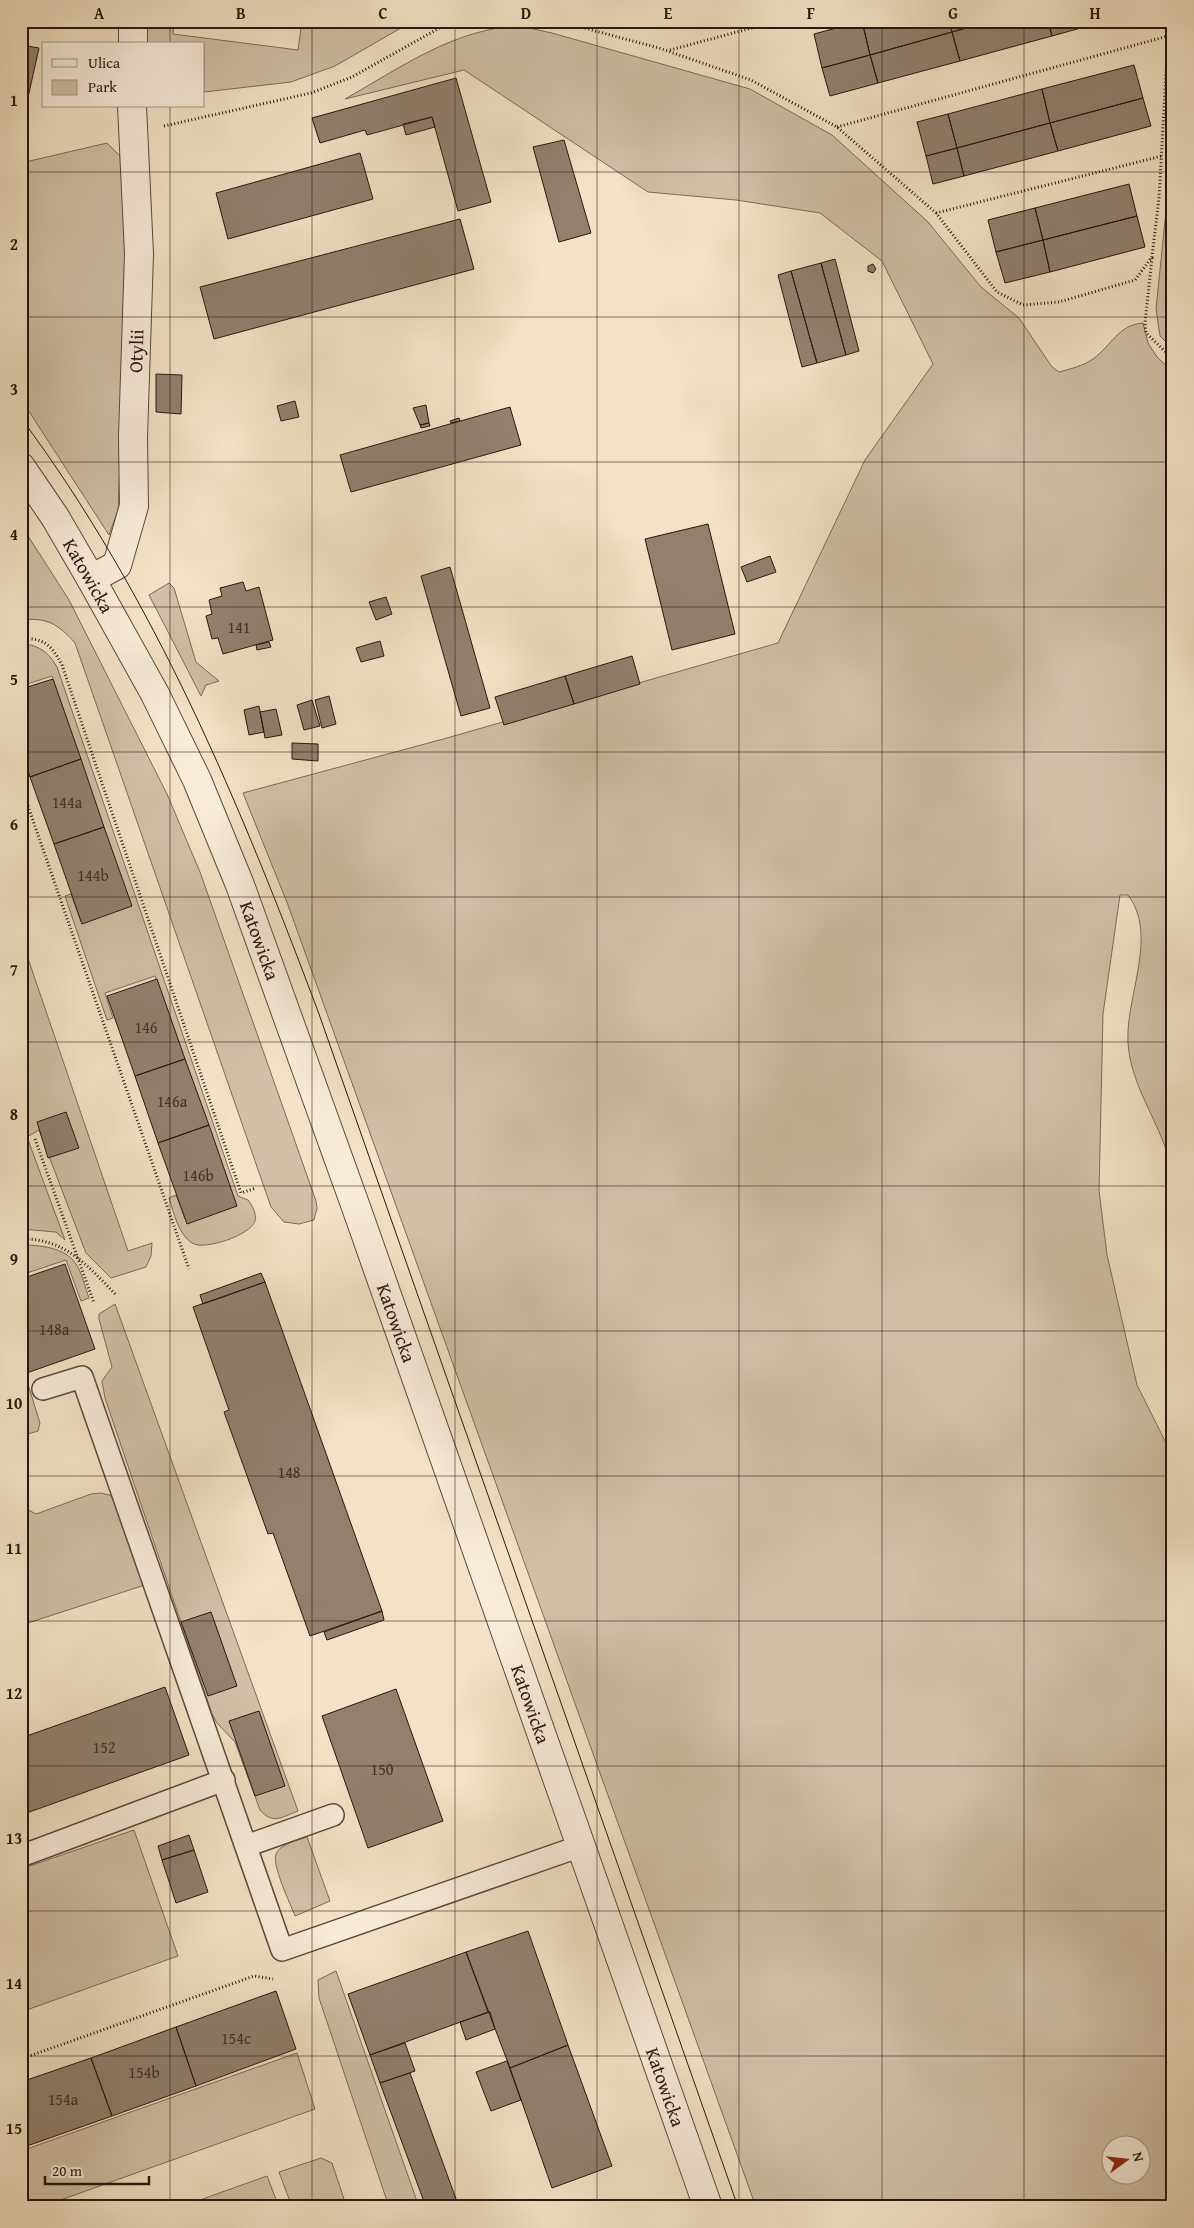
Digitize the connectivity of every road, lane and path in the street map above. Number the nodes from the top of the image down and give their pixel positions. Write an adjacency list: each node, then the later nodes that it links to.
1 (133, 21): 8 (street)
2 (452, 21): 12 (path)
3 (570, 21): 9 (path)
4 (778, 21): 9 (path)
5 (1169, 21): 6 (path)
6 (1168, 36): 7 (path); 11 (path); 13 (path)
7 (1173, 40)
8 (132, 42)
9 (668, 51): 11 (path)
10 (132, 108): 12 (street, Otylii)
11 (836, 127): 14 (path)
12 (132, 133): 18 (street, Otylii)
13 (1162, 156): 14 (path); 15 (path)
14 (936, 213): 15 (path)
15 (1152, 257): 16 (path)
16 (1173, 359)
17 (21, 468): 18 (street, Katowicka)
18 (91, 579): 32 (street, Katowicka)
19 (21, 639): 22 (path)
20 (21, 786): 25 (path)
21 (35, 1139): 24 (path)
22 (256, 1188)
23 (21, 1239): 24 (path)
24 (78, 1259): 26 (path); 27 (path)
25 (189, 1269)
26 (116, 1295)
27 (94, 1303)
28 (44, 1389): 29 (lane)
29 (224, 1780): 31 (lane); 33 (lane)
30 (333, 1815): 31 (lane)
31 (246, 1846): 32 (lane)
32 (580, 1846): 34 (street, Katowicka)
33 (21, 1856)
34 (708, 2207)

